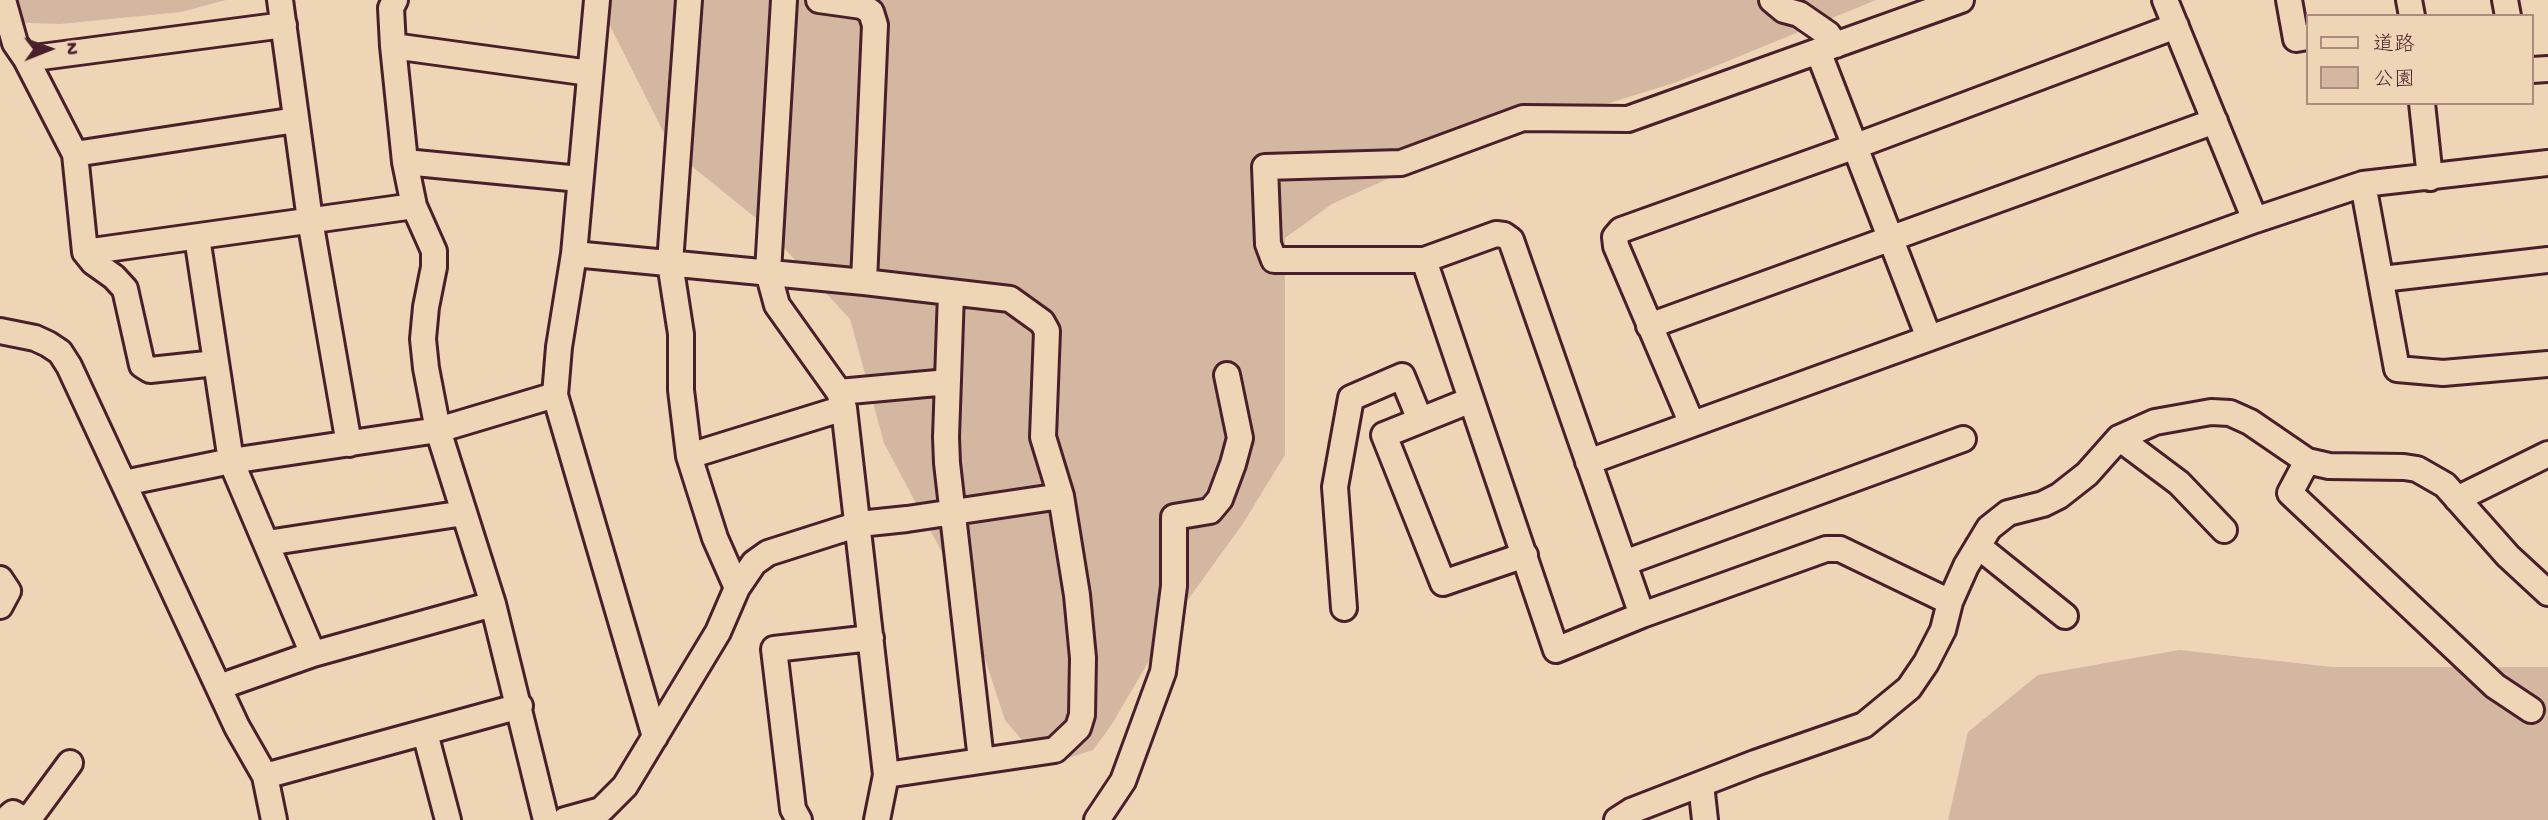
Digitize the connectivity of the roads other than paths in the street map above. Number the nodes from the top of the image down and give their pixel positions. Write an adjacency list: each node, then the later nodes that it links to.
1 (3, 0): 17 (street)
2 (280, 0): 12 (street)
3 (395, 0): 15 (street)
4 (597, 0): 18 (street)
5 (689, 0): 38 (street)
6 (784, 0): 39 (street)
7 (819, 0): 41 (street)
8 (1772, 0): 16 (street)
9 (1961, 0): 16 (street)
10 (2165, 0): 13 (street)
11 (2288, 0): 14 (street)
12 (284, 25): 17 (street); 20 (street)
13 (2176, 26): 21 (street); 22 (street)
14 (2306, 37)
15 (393, 46): 18 (street); 24 (street)
16 (1827, 48): 22 (street); 36 (street)
17 (26, 59): 23 (street)
18 (590, 73): 27 (street)
19 (2422, 105): 26 (street)
20 (296, 120): 23 (street); 30 (street)
21 (2215, 121): 31 (street); 33 (street)
22 (1856, 146): 33 (street); 43 (street)
23 (75, 154): 34 (street)
24 (405, 162): 27 (street); 29 (street)
25 (2548, 163): 26 (street)
26 (2430, 178): 28 (street)
27 (580, 179): 35 (street)
28 (2364, 184): 31 (street); 40 (street)
29 (414, 205): 30 (street); 55 (street)
30 (310, 220): 32 (street); 58 (street)
31 (2255, 220): 45 (street)
32 (197, 237): 34 (street); 46 (street)
33 (1890, 238): 43 (street); 45 (street)
34 (85, 253): 46 (street)
35 (574, 254): 38 (street); 50 (street)
36 (1424, 260): 52 (street); 63 (street)
37 (2548, 260): 40 (street)
38 (670, 263): 39 (street); 60 (street)
39 (768, 272): 41 (street); 51 (street)
40 (2382, 279): 47 (street)
41 (864, 282): 42 (street)
42 (951, 293): 49 (street); 65 (street)
43 (1649, 326): 54 (street)
44 (0, 331): 64 (street)
45 (1929, 338): 54 (street)
46 (216, 363): 61 (street)
47 (2548, 364)
48 (1227, 375): 105 (street)
49 (948, 382): 51 (street); 67 (street)
50 (555, 395): 55 (street); 90 (street)
51 (842, 400): 60 (street); 69 (street)
52 (1471, 400): 53 (street); 73 (street)
53 (1420, 420): 73 (street); 81 (street)
54 (1692, 424): 63 (street)
55 (438, 430): 58 (street); 68 (street)
56 (2119, 438): 62 (street); 70 (street); 72 (street)
57 (1963, 439): 74 (street)
58 (349, 444): 61 (street)
59 (2548, 454): 66 (street)
60 (689, 456): 76 (street)
61 (231, 461): 64 (street); 71 (street)
62 (2307, 461): 66 (street); 88 (street)
63 (1588, 462): 74 (street)
64 (124, 483): 86 (street)
65 (1061, 496): 67 (street); 91 (street)
66 (2457, 499): 77 (street)
67 (954, 512): 69 (street); 91 (street)
68 (464, 513): 71 (street); 79 (street)
69 (859, 524): 76 (street); 84 (street)
70 (2224, 530)
71 (267, 543): 85 (street)
72 (1978, 546): 78 (street); 83 (street)
73 (1525, 555): 82 (street)
74 (1624, 563): 82 (street)
75 (0, 579): 80 (street)
76 (737, 588): 90 (street)
77 (2548, 593)
78 (1950, 602): 82 (street); 95 (street)
79 (493, 604): 85 (street); 87 (street)
80 (0, 606)
81 (1343, 608)
82 (1642, 615)
83 (2064, 616)
84 (871, 638): 93 (street); 103 (street)
85 (313, 654): 86 (street)
86 (219, 687): 94 (street)
87 (520, 706): 89 (street); 101 (street)
88 (2531, 710)
89 (425, 733): 94 (street); 100 (street)
90 (655, 737): 96 (street)
91 (981, 760): 93 (street)
92 (70, 763): 98 (street)
93 (886, 775): 104 (street)
94 (265, 776): 99 (street)
95 (1701, 784): 106 (street); 107 (street)
96 (603, 815): 102 (street)
97 (5, 820): 98 (street)
98 (26, 820)
99 (274, 820)
100 (448, 820)
101 (546, 820)
102 (565, 820)
103 (799, 820)
104 (877, 820)
105 (1097, 820)
106 (1617, 820)
107 (1704, 820)

